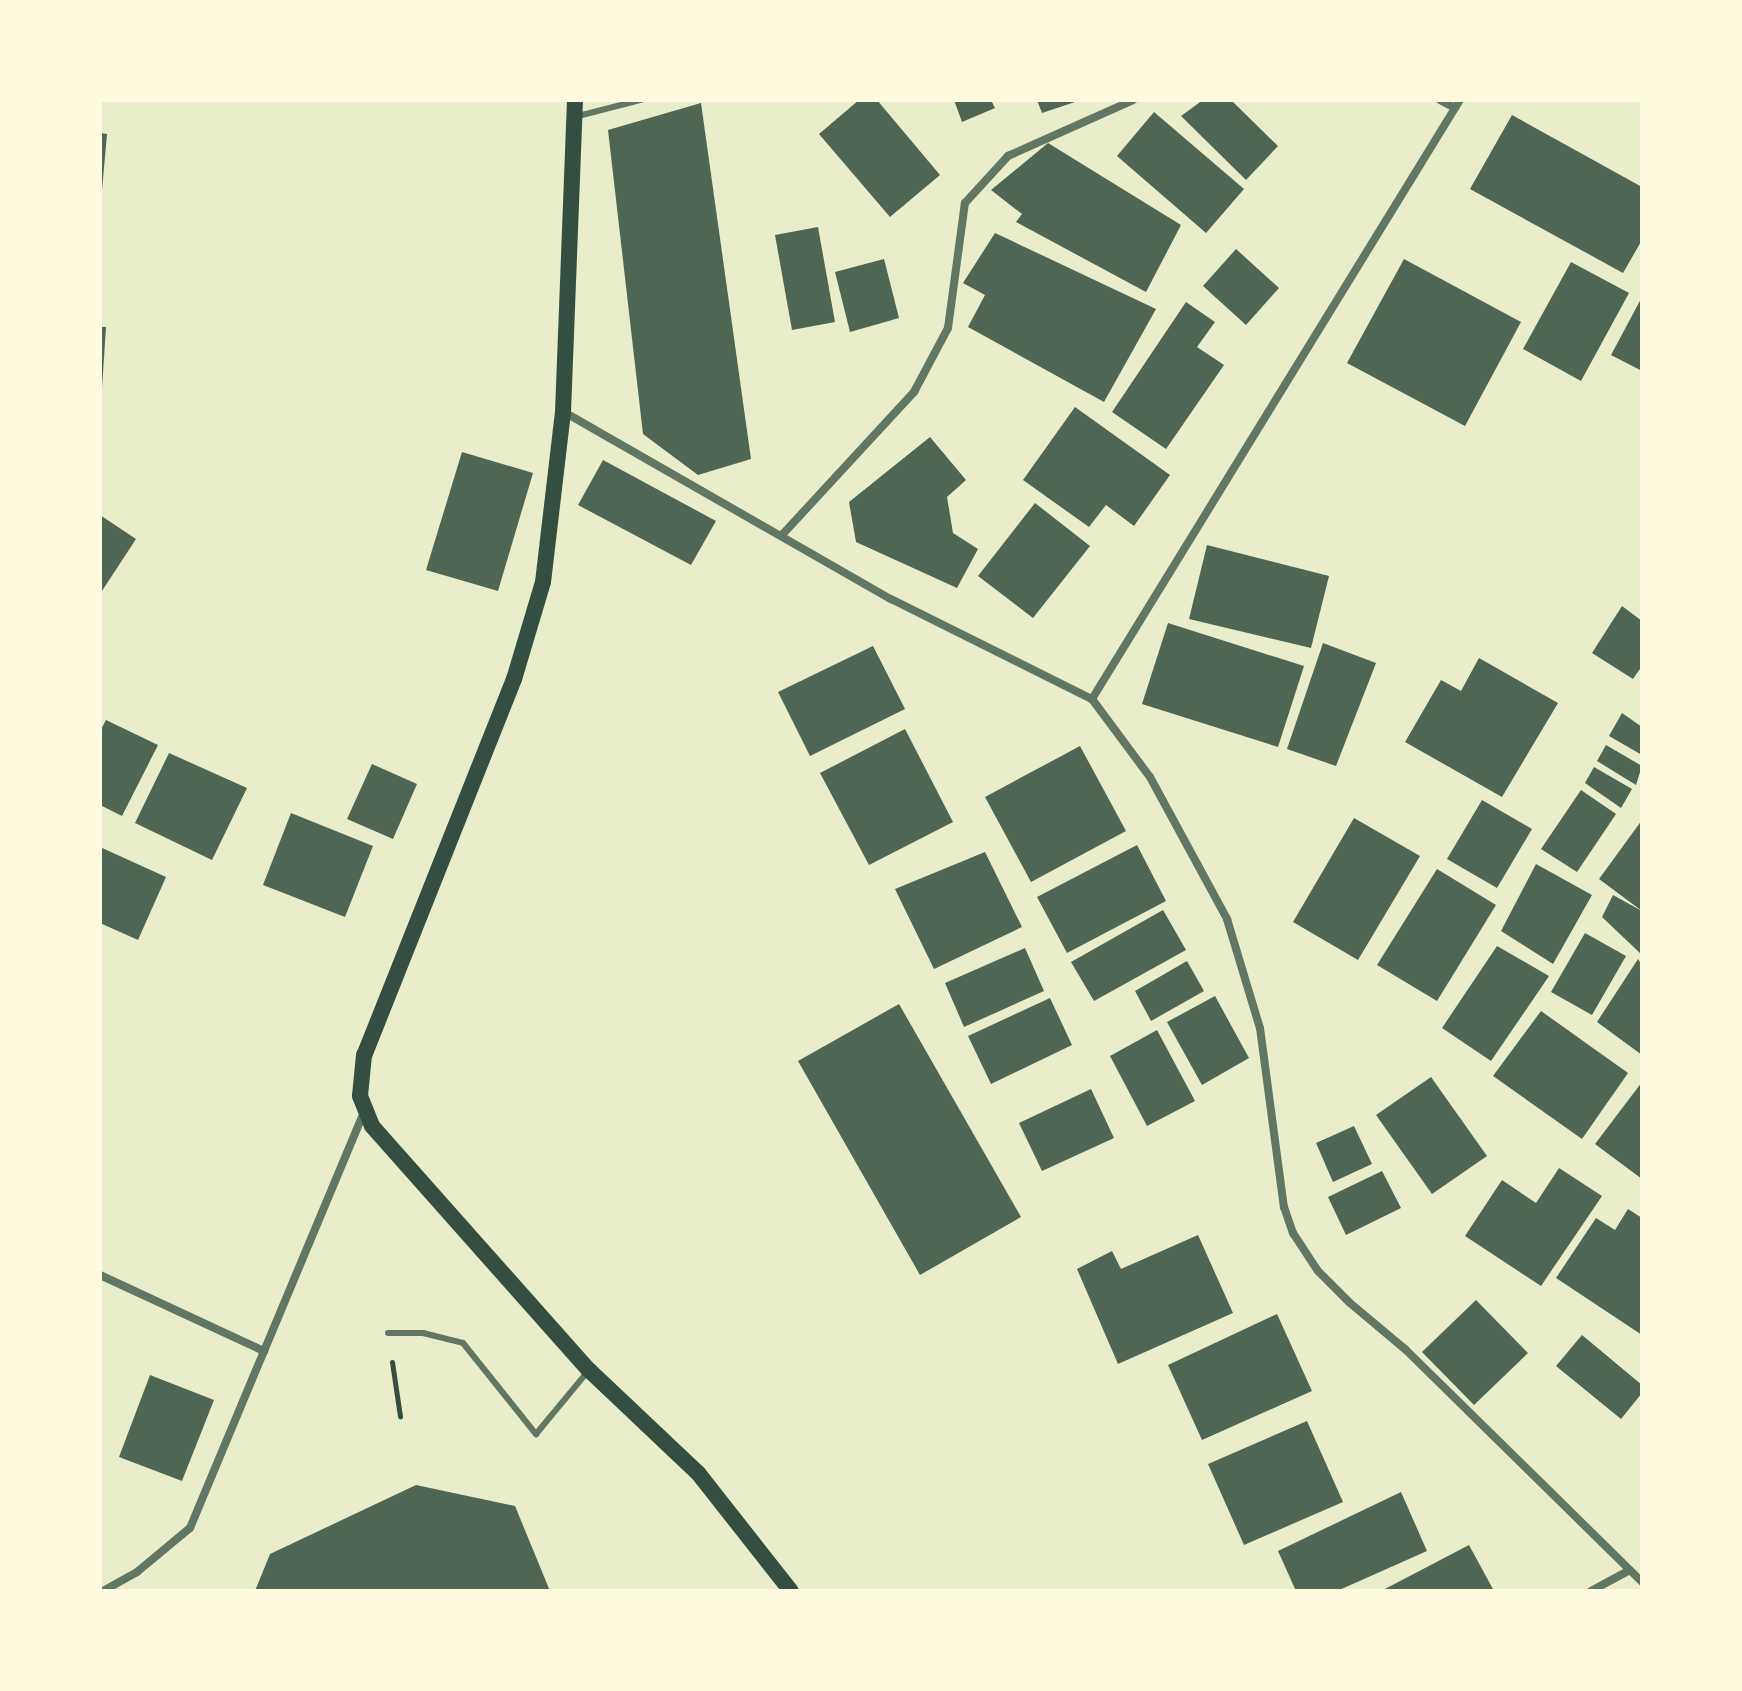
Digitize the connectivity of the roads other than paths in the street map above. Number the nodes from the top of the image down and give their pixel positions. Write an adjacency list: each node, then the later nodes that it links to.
1 (641, 100): 5 (lane)
2 (1133, 100): 7 (street)
3 (1440, 100): 4 (street)
4 (1457, 104): 8 (street)
5 (574, 109): 6 (main road)
6 (563, 412): 7 (street); 9 (main road)
7 (782, 535): 8 (street)
8 (1092, 699): 14 (street)
9 (364, 1113): 12 (street); 13 (main road)
10 (100, 1275): 12 (street)
11 (388, 1333): 13 (lane)
12 (264, 1351): 16 (street)
13 (589, 1370): 17 (main road)
14 (1630, 1570): 15 (street); 18 (street)
15 (1642, 1582)
16 (103, 1591)
17 (791, 1591)
18 (1591, 1591)

